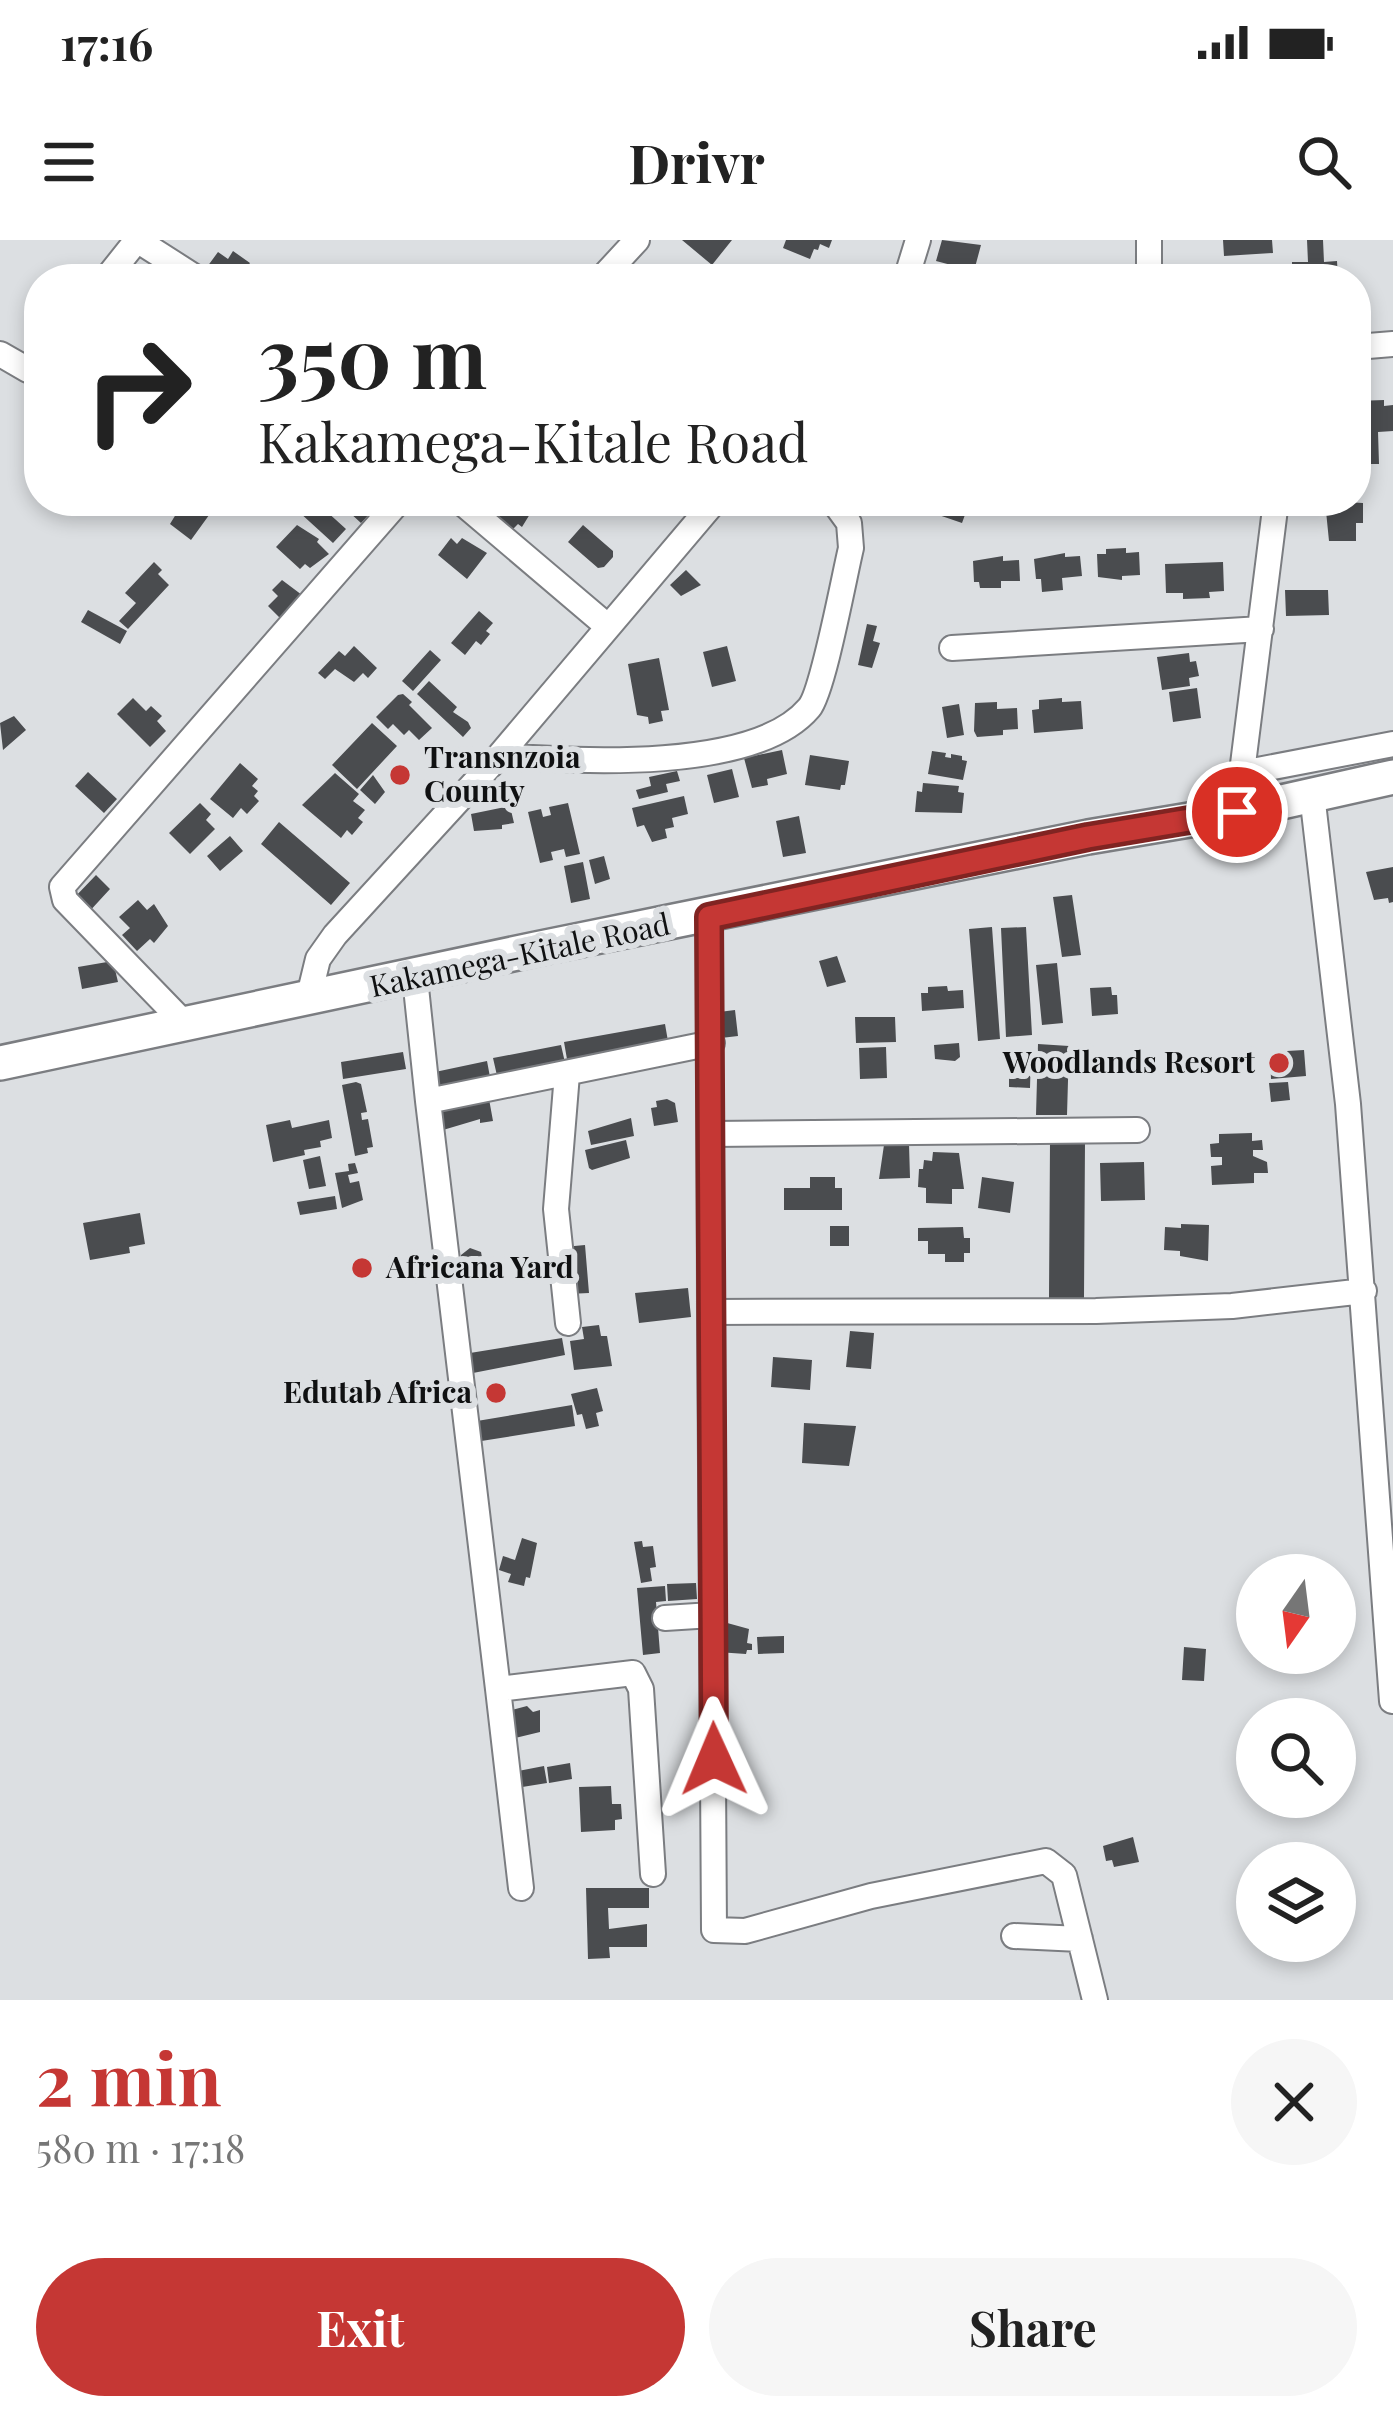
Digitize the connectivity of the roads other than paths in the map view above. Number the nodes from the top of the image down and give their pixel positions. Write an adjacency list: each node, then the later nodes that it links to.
1 (137, 240): 3 (street); 4 (street)
2 (637, 240): 5 (street)
3 (118, 264)
4 (175, 264)
5 (615, 264)
6 (386, 516): 23 (street)
7 (478, 516): 11 (street)
8 (702, 516): 11 (street)
9 (844, 516): 15 (street)
10 (1274, 516): 12 (street)
11 (606, 625): 15 (street)
12 (1261, 629): 13 (street); 16 (street)
13 (952, 648)
14 (1393, 744): 16 (street)
15 (499, 756): 22 (street)
16 (1242, 772): 19 (street)
17 (1393, 777): 18 (highway, Kakamega-Kitale Road)
18 (1312, 794): 19 (highway, Kakamega-Kitale Road); 30 (street)
19 (1237, 812): 20 (highway, Kakamega-Kitale Road)
20 (709, 917): 21 (highway, Kakamega-Kitale Road); 24 (street)
21 (415, 978): 22 (highway, Kakamega-Kitale Road); 27 (street)
22 (308, 1000): 23 (highway, Kakamega-Kitale Road)
23 (187, 1027): 25 (highway, Kakamega-Kitale Road)
24 (712, 1043): 26 (street); 29 (street)
25 (0, 1063)
26 (567, 1075): 27 (street); 32 (street)
27 (428, 1101): 35 (street)
28 (1136, 1130): 29 (street)
29 (711, 1134): 31 (street)
30 (1364, 1292): 31 (street); 36 (street)
31 (710, 1312): 33 (street)
32 (568, 1323)
33 (712, 1615): 34 (street); 40 (street)
34 (665, 1618)
35 (498, 1690): 37 (street); 38 (street)
36 (1392, 1701)
37 (653, 1874)
38 (521, 1888)
39 (1014, 1936): 40 (street)
40 (1080, 1939): 41 (street)
41 (1095, 2000)

